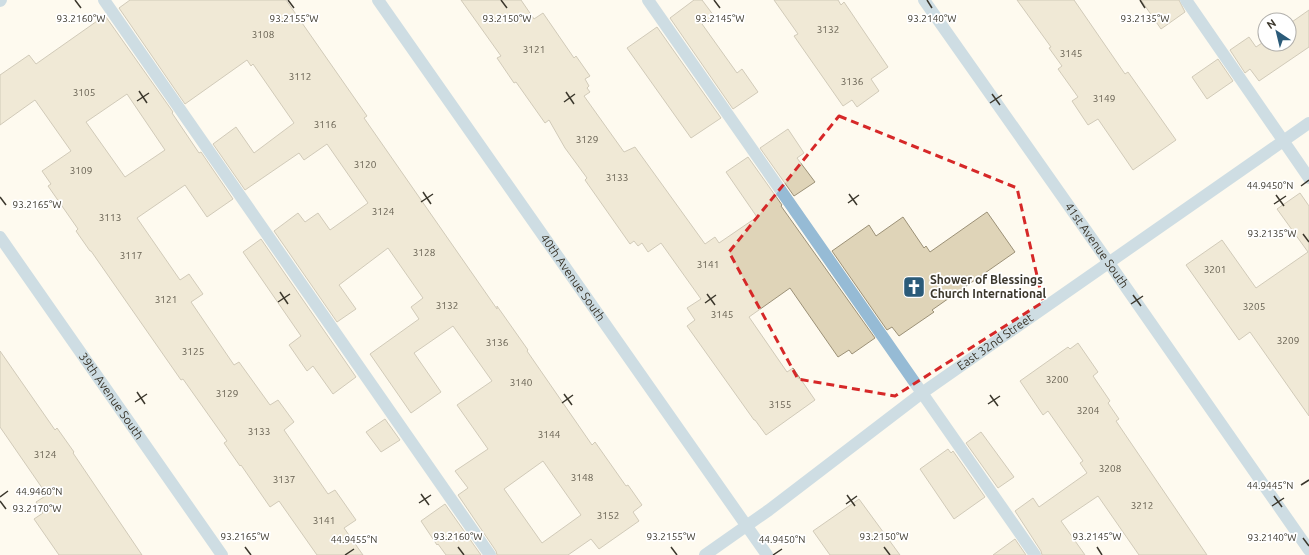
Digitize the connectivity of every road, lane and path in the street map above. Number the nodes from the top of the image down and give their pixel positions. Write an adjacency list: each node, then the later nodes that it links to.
1 (104, 0): 15 (street)
2 (378, 0): 12 (street, 40th Avenue South)
3 (648, 0): 11 (street)
4 (924, 0): 10 (street, 41st Avenue South)
5 (1186, 0): 7 (street)
6 (1309, 123): 7 (street, East 32nd Street)
7 (1283, 141): 8 (street); 10 (street, East 32nd Street)
8 (1309, 178)
9 (0, 237): 14 (street, 39th Avenue South)
10 (1109, 263): 11 (street, East 32nd Street); 13 (street, 41st Avenue South)
11 (922, 393): 12 (street, East 32nd Street); 18 (street)
12 (746, 526): 16 (street, East 32nd Street); 17 (street, 40th Avenue South)
13 (1309, 550)
14 (222, 555)
15 (490, 555)
16 (706, 555)
17 (767, 555)
18 (1035, 555)

